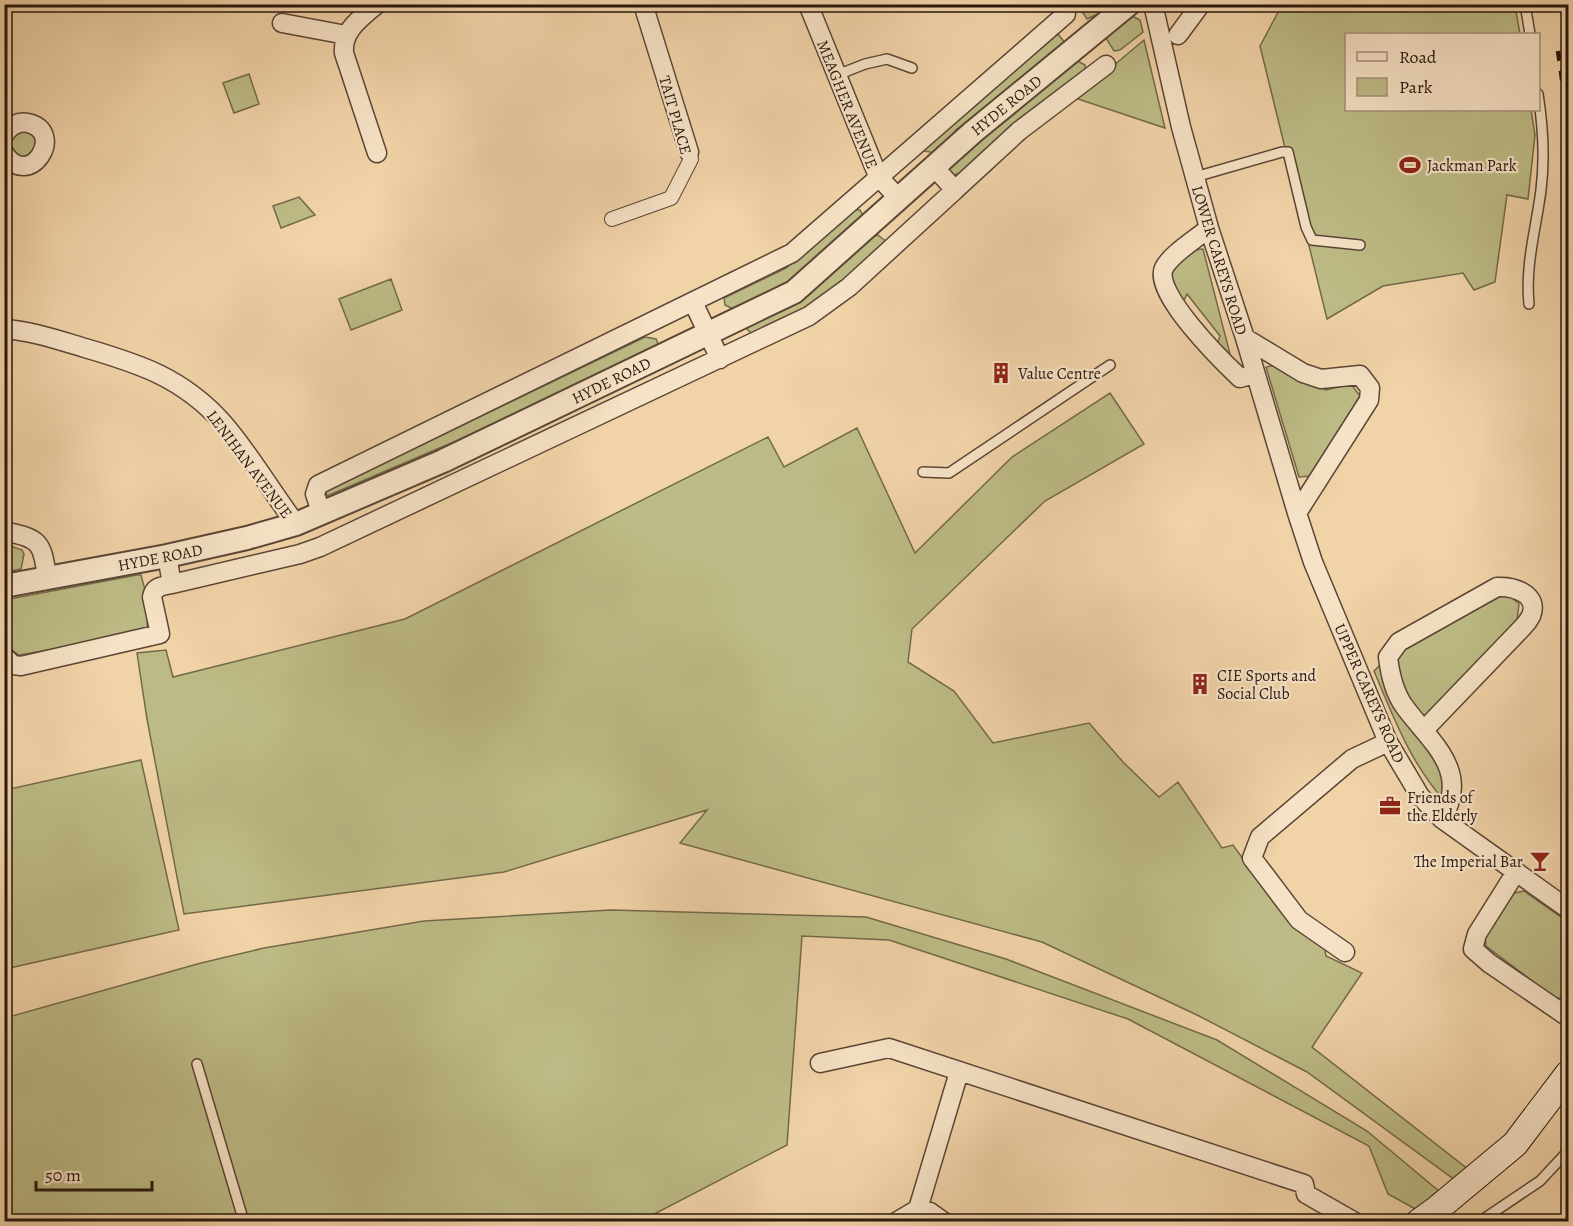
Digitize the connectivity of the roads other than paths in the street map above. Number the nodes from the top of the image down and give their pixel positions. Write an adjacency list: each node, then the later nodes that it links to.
1 (377, 4): 11 (street)
2 (643, 4): 18 (street, TAIT PLACE)
3 (808, 4): 15 (street, MEAGHER AVENUE)
4 (1129, 4): 21 (street, HYDE ROAD)
5 (1152, 4): 23 (street, LOWER CAREYS ROAD)
6 (1202, 4): 12 (street)
7 (1525, 4): 10 (lane)
8 (1066, 15): 22 (street)
9 (282, 23): 11 (street)
10 (1530, 33)
11 (346, 35): 20 (street)
12 (1178, 35)
13 (1106, 65): 24 (street)
14 (912, 68): 15 (lane)
15 (837, 75): 22 (street, MEAGHER AVENUE)
16 (1540, 103): 32 (lane)
17 (4, 135): 19 (street)
18 (688, 152): 27 (street, TAIT PLACE)
19 (4, 153)
20 (377, 153)
21 (934, 166): 24 (street); 25 (street, HYDE ROAD)
22 (878, 176): 25 (street, MEAGHER AVENUE); 31 (street)
23 (1195, 177): 28 (street, LOWER CAREYS ROAD); 30 (lane)
24 (955, 190): 29 (street)
25 (898, 198): 26 (street, HYDE ROAD)
26 (880, 215): 29 (street); 34 (street, HYDE ROAD)
27 (612, 219)
28 (1209, 228): 35 (street, LOWER CAREYS ROAD); 38 (street)
29 (901, 238): 36 (street)
30 (1360, 244)
31 (693, 302): 34 (street); 40 (street)
32 (1529, 304)
33 (4, 328): 42 (street, LENIHAN AVENUE)
34 (707, 334): 36 (street); 42 (street, HYDE ROAD)
35 (1245, 338): 38 (street, LOWER CAREYS ROAD); 41 (street)
36 (720, 359): 46 (street)
37 (1110, 366): 39 (lane)
38 (1254, 374): 41 (street, LOWER CAREYS ROAD)
39 (923, 472)
40 (318, 504)
41 (1297, 513): 50 (street, UPPER CAREYS ROAD)
42 (296, 524): 44 (street, HYDE ROAD)
43 (4, 531): 45 (street)
44 (167, 556): 45 (street, HYDE ROAD); 46 (street)
45 (47, 578): 47 (street, HYDE ROAD)
46 (172, 584): 48 (street)
47 (4, 586)
48 (4, 656)
49 (1424, 730): 49 (street); 51 (street)
50 (1388, 742): 51 (street, UPPER CAREYS ROAD); 54 (street)
51 (1442, 819): 52 (street, UPPER CAREYS ROAD)
52 (1516, 872): 53 (street, UPPER CAREYS ROAD); 55 (street)
53 (1569, 909)
54 (1345, 952)
55 (1569, 1017)
56 (820, 1063): 58 (street)
57 (197, 1064): 64 (lane)
58 (959, 1072): 61 (street); 67 (street)
59 (1567, 1079): 62 (main road)
60 (1569, 1151): 63 (lane)
61 (918, 1209): 65 (street); 66 (street)
62 (1428, 1215)
63 (1485, 1218)
64 (244, 1221)
65 (896, 1221)
66 (944, 1221)
67 (1355, 1221)

